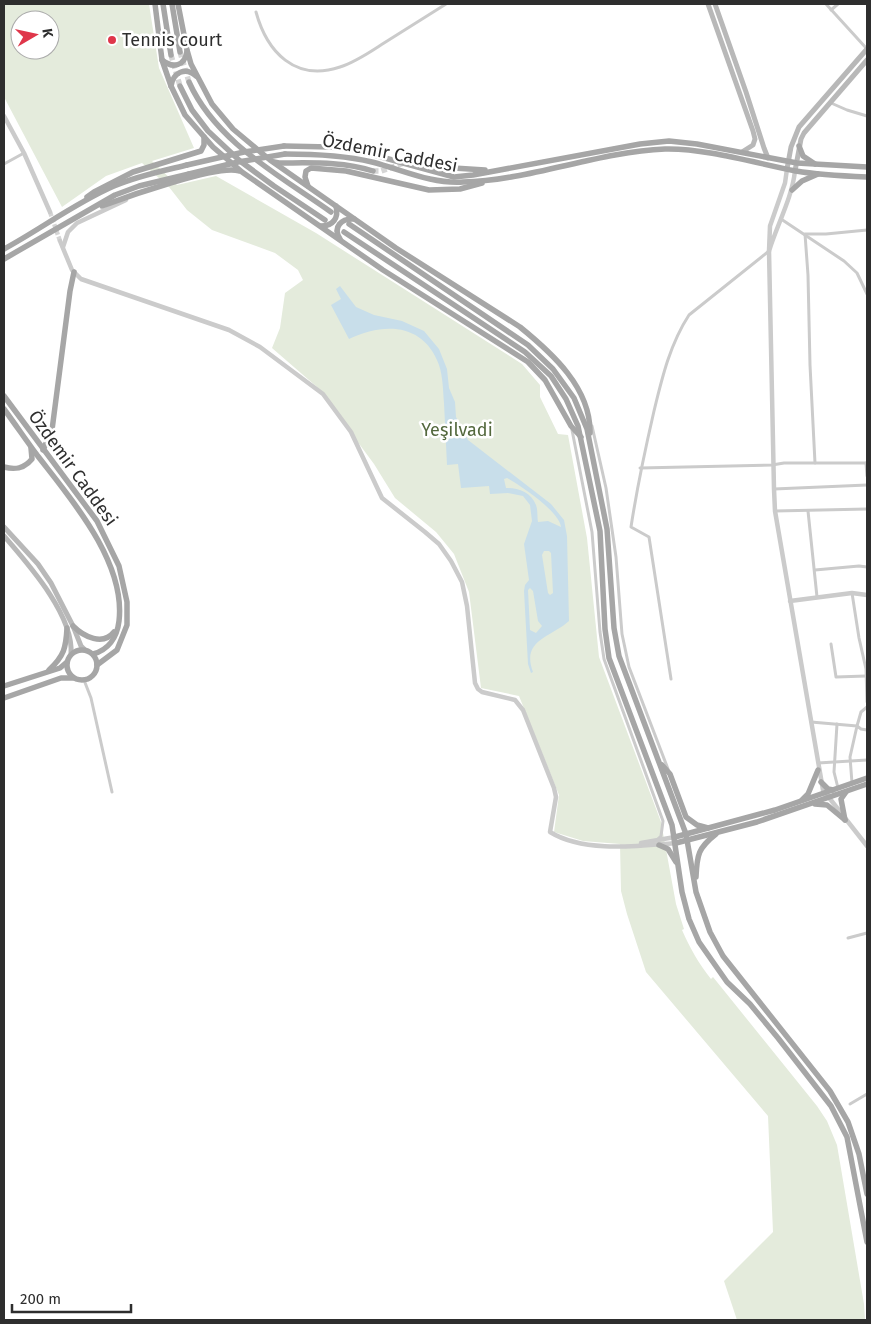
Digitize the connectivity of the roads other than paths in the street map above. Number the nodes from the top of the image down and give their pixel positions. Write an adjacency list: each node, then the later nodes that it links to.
1 (155, 4): 16 (main road)
2 (163, 4): 15 (main road)
3 (172, 4): 14 (main road)
4 (178, 4): 13 (main road)
5 (446, 4): 11 (street)
6 (708, 4): 27 (main road)
7 (714, 4): 29 (main road)
8 (826, 4): 10 (street)
9 (838, 4): 10 (street)
10 (831, 10): 12 (street)
11 (256, 12)
12 (867, 49): 32 (main road)
13 (187, 50): 16 (main road); 18 (main road)
14 (180, 52)
15 (171, 55)
16 (162, 60): 20 (main road)
17 (867, 60): 22 (main road)
18 (198, 77): 20 (main road); 30 (main road)
19 (189, 82): 52 (main road)
20 (171, 86): 25 (main road)
21 (180, 86): 55 (main road)
22 (831, 103): 24 (street); 26 (main road)
23 (4, 116): 28 (street)
24 (867, 116)
25 (204, 137): 41 (main road); 48 (main road)
26 (800, 146): 33 (main road); 35 (main road)
27 (742, 152): 29 (main road, Özdemir Caddesi); 38 (main road, Özdemir Caddesi)
28 (24, 153): 34 (street); 51 (street)
29 (768, 158): 32 (main road, Özdemir Caddesi)
30 (270, 160): 39 (main road); 45 (main road)
31 (406, 162): 38 (main road)
32 (789, 162): 33 (main road, Özdemir Caddesi); 37 (main road)
33 (796, 163): 35 (main road, Özdemir Caddesi); 40 (main road)
34 (4, 164)
35 (817, 165): 36 (main road, Özdemir Caddesi)
36 (867, 167)
37 (787, 169): 40 (main road, Özdemir Caddesi); 44 (main road, Özdemir Caddesi); 65 (street)
38 (502, 170): 48 (main road, Özdemir Caddesi, bridge)
39 (373, 171)
40 (795, 171): 42 (main road, Özdemir Caddesi); 47 (street)
41 (242, 172): 46 (main road); 57 (main road)
42 (818, 174): 43 (main road, Özdemir Caddesi); 47 (main road)
43 (867, 177)
44 (496, 179): 45 (main road); 50 (main road, Özdemir Caddesi, bridge)
45 (308, 186): 49 (main road)
46 (146, 190): 50 (main road); 64 (street)
47 (792, 190): 54 (street)
48 (77, 205): 63 (main road, Özdemir Caddesi)
49 (336, 206): 53 (main road); 57 (main road)
50 (85, 211): 66 (main road, Özdemir Caddesi)
51 (50, 212)
52 (330, 212)
53 (354, 218): 62 (main road); 71 (main road)
54 (780, 219): 60 (street); 65 (street)
55 (324, 220)
56 (349, 224): 74 (main road)
57 (321, 226): 62 (main road)
58 (867, 230): 60 (street)
59 (344, 232): 73 (main road)
60 (805, 234): 68 (street); 77 (street)
61 (60, 241): 64 (street)
62 (341, 241): 72 (main road)
63 (4, 248)
64 (63, 248): 67 (street)
65 (769, 251): 79 (street); 81 (street)
66 (4, 259)
67 (74, 272): 76 (main road); 140 (street)
68 (867, 294)
69 (4, 396): 76 (main road, Özdemir Caddesi)
70 (4, 409): 75 (main road, Özdemir Caddesi)
71 (590, 420): 74 (main road); 124 (street)
72 (572, 426): 73 (main road); 140 (street)
73 (581, 438): 139 (main road)
74 (590, 440): 118 (main road)
75 (31, 448): 80 (main road); 97 (main road, Özdemir Caddesi)
76 (43, 450): 104 (main road, Özdemir Caddesi)
77 (816, 462): 78 (street); 79 (street)
78 (866, 463): 82 (street)
79 (772, 465): 81 (street); 84 (street)
80 (4, 467)
81 (640, 468): 108 (street)
82 (867, 476)
83 (867, 486): 84 (street)
84 (774, 489): 86 (street)
85 (867, 509): 87 (street)
86 (775, 511): 87 (street); 96 (street)
87 (808, 511): 91 (street)
88 (4, 527): 98 (main road)
89 (4, 536): 98 (main road)
90 (867, 567): 91 (street)
91 (815, 570): 95 (street)
92 (867, 589): 94 (street)
93 (852, 593): 94 (street); 95 (street); 106 (street)
94 (867, 595)
95 (818, 598): 96 (street)
96 (790, 601): 114 (street)
97 (119, 626): 98 (main road); 102 (main road, Özdemir Caddesi)
98 (70, 627): 100 (main road); 101 (main road); 105 (main road)
99 (831, 644): 106 (street)
100 (85, 650): 101 (main road); 102 (main road)
101 (71, 654): 103 (main road)
102 (92, 654): 104 (main road)
103 (67, 662): 105 (main road); 107 (main road)
104 (97, 665): 109 (main road)
105 (47, 672): 110 (main road)
106 (866, 676): 112 (street)
107 (73, 678): 109 (main road); 111 (main road)
108 (671, 679)
109 (84, 680): 131 (street)
110 (4, 686)
111 (4, 698)
112 (867, 702)
113 (867, 706): 116 (street)
114 (811, 722): 115 (street); 121 (street)
115 (837, 724): 116 (street); 122 (street)
116 (857, 726): 117 (street); 120 (street)
117 (867, 730)
118 (657, 759): 124 (main road); 138 (main road)
119 (867, 760): 120 (street)
120 (850, 762): 122 (street); 127 (street)
121 (817, 763): 122 (street); 123 (street)
122 (834, 763): 129 (street)
123 (818, 770): 126 (street); 133 (main road)
124 (670, 774): 136 (main road)
125 (867, 778): 127 (main road)
126 (821, 782): 129 (main road); 132 (street)
127 (852, 784): 129 (main road)
128 (867, 784): 130 (main road)
129 (837, 789): 132 (main road)
130 (847, 791): 132 (main road); 135 (main road)
131 (112, 792)
132 (827, 796): 133 (main road); 134 (main road); 135 (street)
133 (799, 802): 136 (main road)
134 (811, 804): 135 (main road); 137 (main road)
135 (846, 820): 141 (street)
136 (710, 829): 138 (main road)
137 (718, 832): 138 (main road); 143 (main road)
138 (687, 837): 139 (main road); 143 (main road)
139 (675, 840): 140 (street); 142 (main road)
140 (658, 842): 142 (main road)
141 (867, 846)
142 (678, 865): 149 (main road)
143 (696, 892): 148 (main road)
144 (867, 933): 145 (street)
145 (848, 938)
146 (867, 1094): 147 (street)
147 (850, 1104)
148 (867, 1194)
149 (867, 1242)

